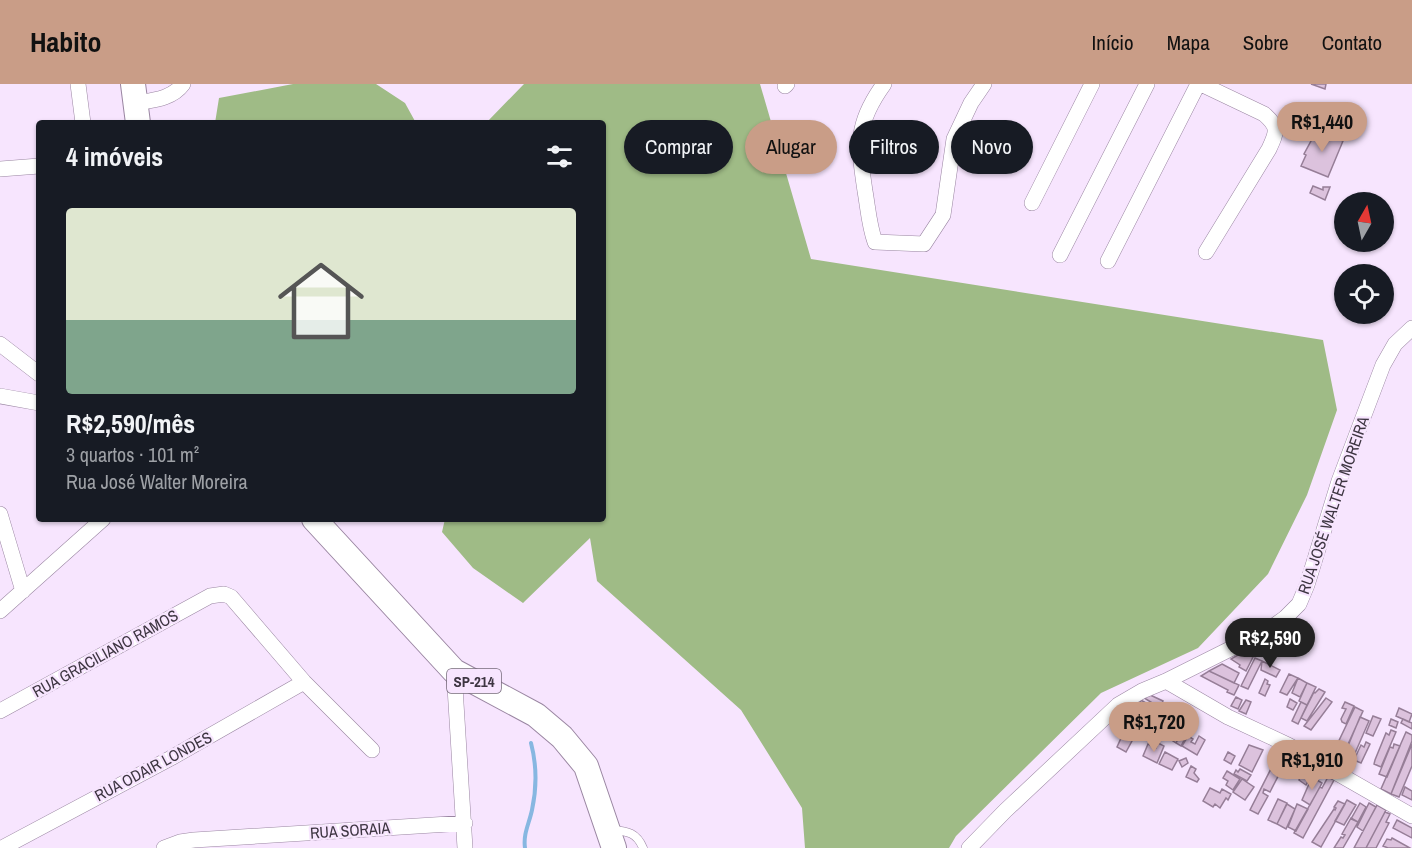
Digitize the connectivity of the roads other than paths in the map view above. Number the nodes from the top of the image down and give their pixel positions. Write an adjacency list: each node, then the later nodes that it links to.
1 (78, 84): 9 (street)
2 (183, 84): 8 (street)
3 (884, 84): 4 (street)
4 (984, 84)
5 (1092, 84): 12 (street)
6 (1147, 84): 14 (street)
7 (1200, 84): 13 (street); 15 (street)
8 (136, 103)
9 (83, 120)
10 (36, 166): 11 (street)
11 (0, 169)
12 (1032, 203)
13 (1206, 252)
14 (1060, 255)
15 (1108, 261)
16 (1412, 328): 27 (street, RUA JOSÉ WALTER MOREIRA)
17 (0, 344): 18 (street)
18 (36, 372)
19 (0, 396): 20 (street)
20 (36, 402)
21 (0, 514): 24 (street)
22 (100, 522): 24 (street)
23 (317, 522): 26 (main road, SP-214)
24 (22, 591): 25 (street)
25 (0, 611)
26 (454, 671): 32 (street); 33 (main road, SP-214)
27 (1166, 681): 31 (street); 38 (street, RUA JOSÉ WALTER MOREIRA)
28 (304, 682): 29 (street, RUA GRACILIANO RAMOS); 30 (street); 34 (street, RUA ODAIR LONDES)
29 (0, 711)
30 (372, 750)
31 (1412, 816)
32 (465, 823): 35 (street, RUA SORAIA); 36 (street)
33 (611, 839): 37 (lane)
34 (2, 848)
35 (164, 848)
36 (465, 848)
37 (643, 848)
38 (969, 848)

